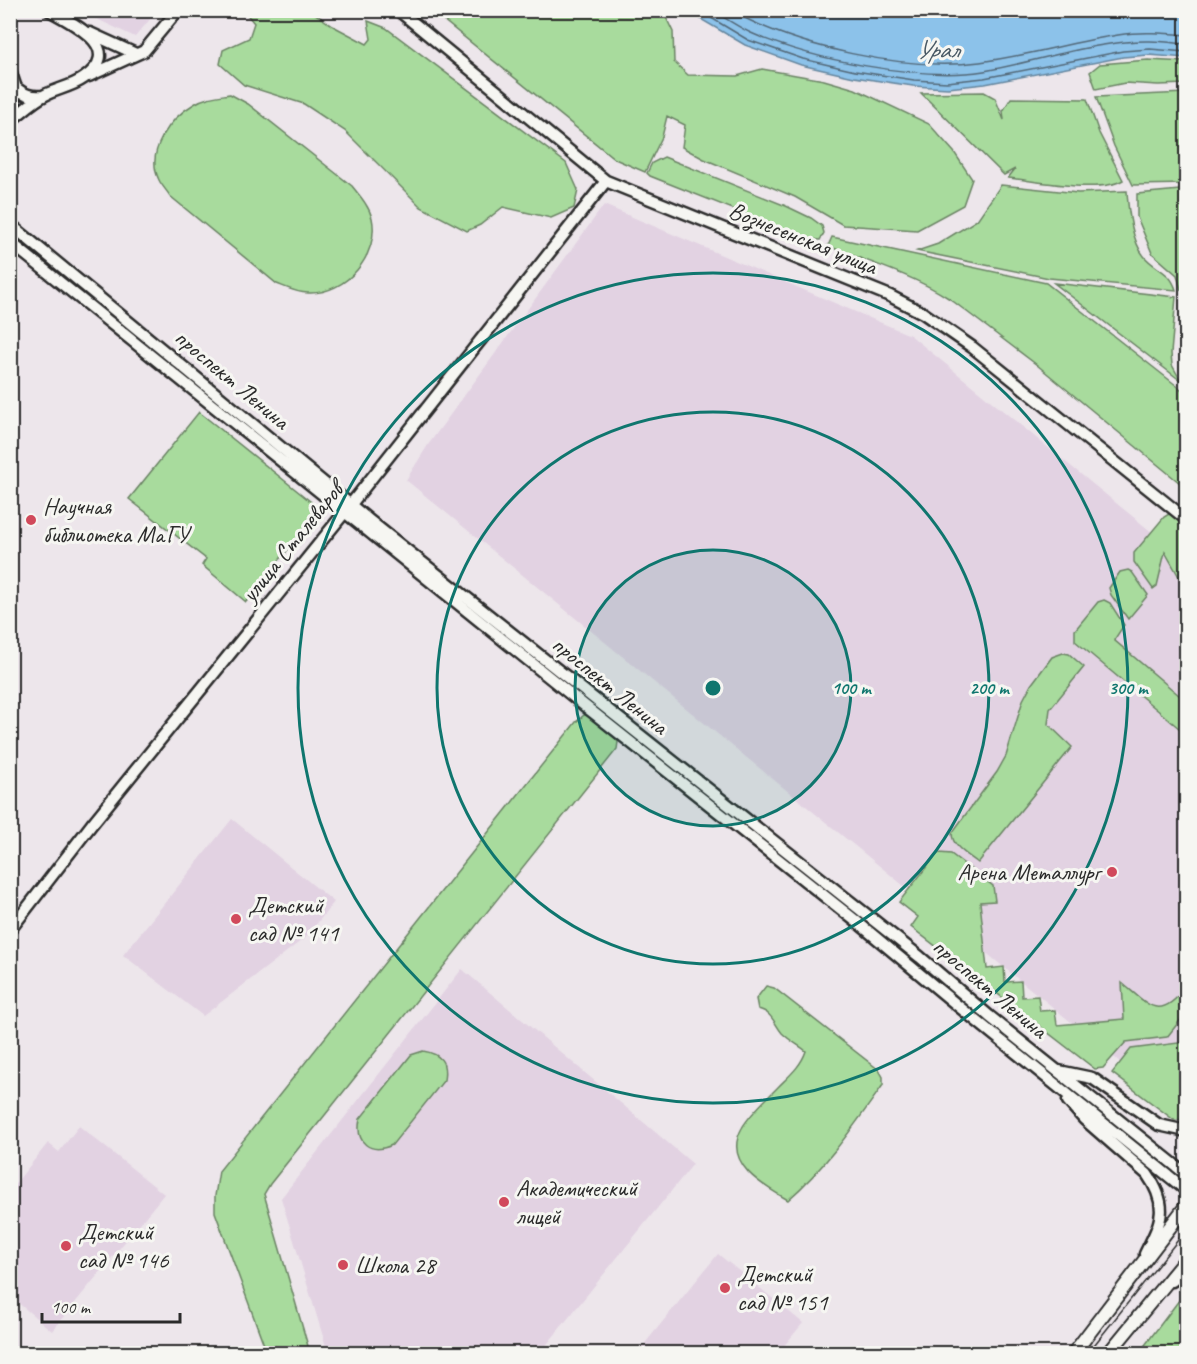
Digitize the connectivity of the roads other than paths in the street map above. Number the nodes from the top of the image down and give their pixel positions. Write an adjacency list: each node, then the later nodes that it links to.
1 (49, 10): 4 (main road)
2 (178, 10): 5 (main road)
3 (398, 10): 11 (main road, Вознесенская улица)
4 (86, 31): 5 (main road); 7 (main road)
5 (140, 53): 7 (main road)
6 (10, 70): 8 (main road)
7 (84, 78): 9 (main road)
8 (16, 88): 9 (main road); 10 (main road)
9 (43, 96): 10 (main road)
10 (11, 120)
11 (606, 181): 14 (main road, улица Сталеваров); 15 (main road, Вознесенская улица)
12 (10, 224): 14 (main road, проспект Ленина)
13 (10, 242): 14 (main road, проспект Ленина)
14 (347, 508): 16 (main road, улица Сталеваров); 17 (main road, проспект Ленина); 18 (main road, проспект Ленина)
15 (1186, 519)
16 (10, 930)
17 (1058, 1071): 19 (main road); 20 (main road, проспект Ленина)
18 (1050, 1080): 21 (main road, проспект Ленина); 24 (main road, проспект Ленина)
19 (1186, 1131)
20 (1186, 1174)
21 (1186, 1190)
22 (1186, 1206): 24 (main road)
23 (1186, 1259): 26 (main road)
24 (1138, 1268): 27 (main road)
25 (1186, 1270): 26 (main road)
26 (1162, 1288): 28 (main road)
27 (1073, 1353)
28 (1108, 1353)

